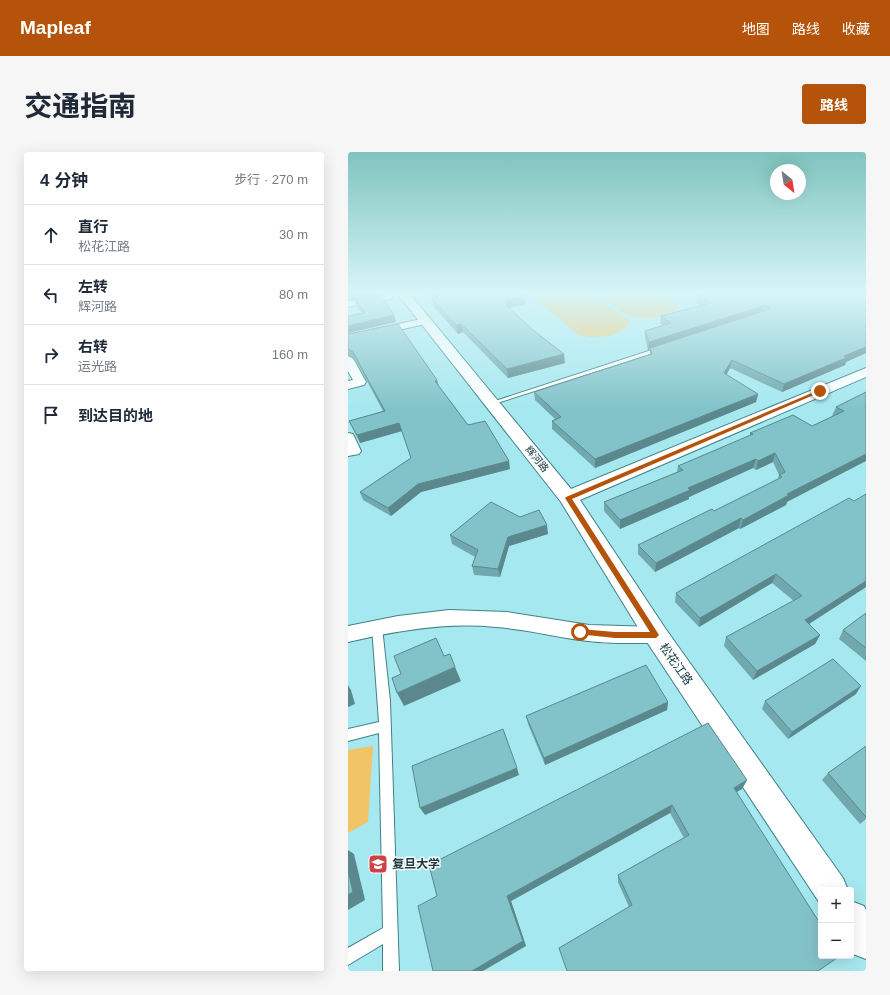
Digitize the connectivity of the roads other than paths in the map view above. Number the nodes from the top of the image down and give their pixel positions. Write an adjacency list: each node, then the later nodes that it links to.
1 (379, 331): 3 (street)
2 (434, 331): 8 (street, 辉河路)
3 (348, 338)
4 (670, 346): 8 (lane)
5 (348, 360): 7 (street)
6 (866, 372): 11 (street)
7 (348, 385)
8 (492, 403): 11 (street, 辉河路)
9 (348, 437): 10 (street)
10 (348, 452)
11 (568, 498): 14 (street, 辉河路)
12 (377, 627): 13 (street, 松花江路); 14 (street, 松花江路); 15 (lane)
13 (348, 634)
14 (656, 635): 17 (street, 松花江路)
15 (385, 726): 16 (lane); 19 (lane)
16 (348, 735)
17 (829, 887)
18 (854, 923): 20 (street)
19 (389, 932): 21 (lane); 22 (lane)
20 (866, 941)
21 (348, 957)
22 (391, 971)

